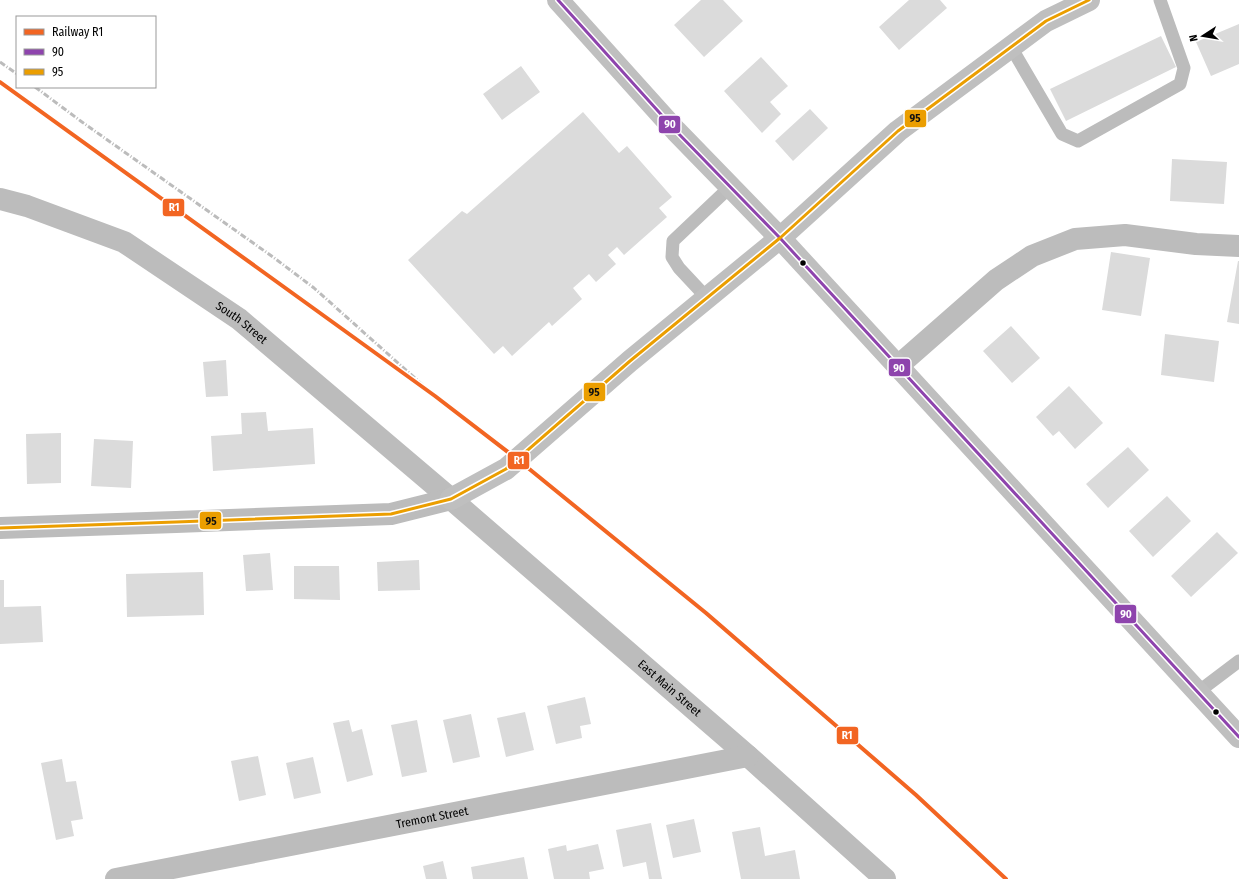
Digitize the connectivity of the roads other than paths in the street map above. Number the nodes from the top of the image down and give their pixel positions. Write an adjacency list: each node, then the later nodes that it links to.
1 (558, 0): 5 (street)
2 (1089, 0): 4 (street)
3 (1160, 0): 4 (lane)
4 (1010, 47): 7 (street)
5 (730, 187): 7 (street); 9 (lane)
6 (0, 199): 11 (street, South Street)
7 (780, 238): 9 (street); 10 (street)
8 (1239, 246): 10 (street)
9 (707, 298): 11 (street)
10 (898, 366): 14 (street)
11 (452, 499): 12 (street); 16 (street, East Main Street)
12 (0, 528)
13 (1239, 661): 14 (lane)
14 (1198, 692): 15 (street)
15 (1239, 737)
16 (748, 756): 17 (street, Tremont Street); 18 (street, East Main Street)
17 (116, 879)
18 (885, 879)

